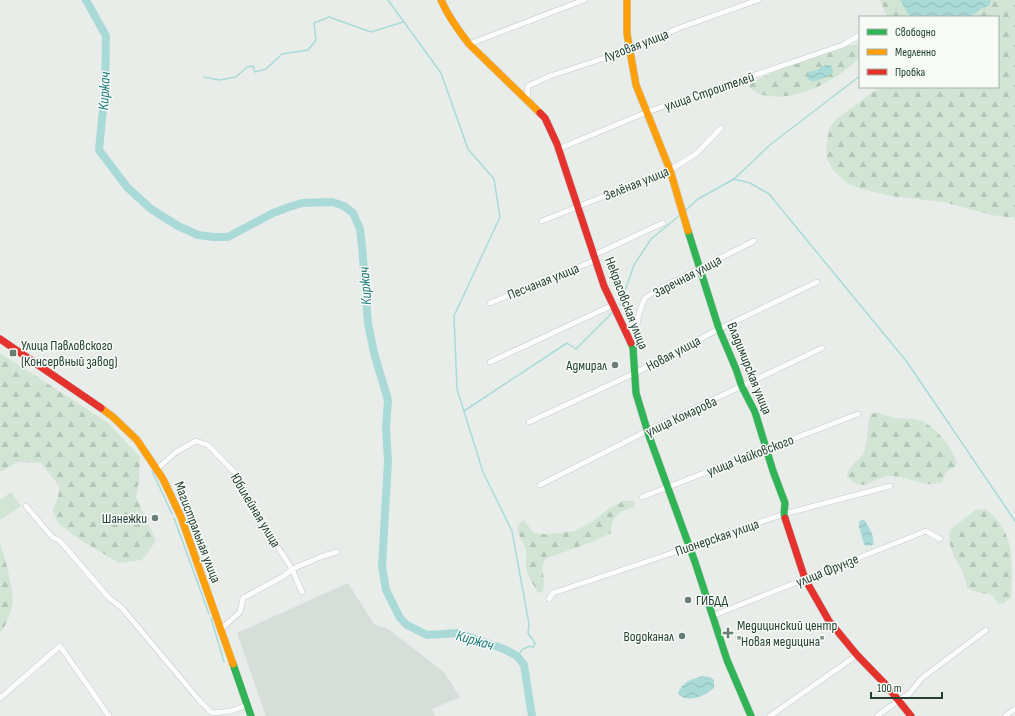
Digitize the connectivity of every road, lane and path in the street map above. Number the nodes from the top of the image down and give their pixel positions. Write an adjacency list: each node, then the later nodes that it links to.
1 (441, 0): 6 (street, Некрасовская улица)
2 (584, 0): 6 (street)
3 (627, 0): 7 (street, Владимирская улица)
4 (758, 0): 7 (street, Луговая улица)
5 (859, 37): 9 (street, улица Строителей)
6 (469, 44): 8 (street, Некрасовская улица)
7 (628, 50): 8 (street, Луговая улица); 9 (street, Владимирская улица)
8 (527, 99): 11 (street, Некрасовская улица)
9 (647, 112): 11 (street, улица Строителей); 12 (street, Владимирская улица)
10 (721, 128): 12 (street, Зелёная улица)
11 (558, 149): 13 (street, Некрасовская улица)
12 (670, 170): 13 (street, Зелёная улица); 18 (street, Владимирская улица)
13 (577, 206): 14 (street, Зелёная улица); 17 (street, Некрасовская улица)
14 (542, 221)
15 (662, 222): 17 (street, Песчаная улица)
16 (754, 241): 18 (street, Заречная улица)
17 (595, 257): 20 (street, Песчаная улица); 21 (street, Некрасовская улица)
18 (699, 269): 22 (street, Владимирская улица); 24 (street, Заречная улица)
19 (816, 282): 22 (street, Новая улица)
20 (490, 303)
21 (613, 305): 24 (street, Некрасовская улица); 26 (street)
22 (719, 329): 27 (street, Новая улица); 28 (street, Владимирская улица)
23 (0, 339): 33 (street, Магистральная улица)
24 (633, 348): 27 (street, Некрасовская улица)
25 (822, 348): 28 (street, улица Комарова)
26 (490, 362)
27 (633, 374): 30 (street, Новая улица); 31 (street, Некрасовская улица)
28 (742, 387): 31 (street, улица Комарова); 32 (street, Владимирская улица)
29 (858, 414): 32 (street, улица Чайковского)
30 (529, 422)
31 (647, 431): 34 (street, улица Комарова); 35 (street, Некрасовская улица)
32 (767, 448): 35 (street, улица Чайковского); 39 (street, Владимирская улица)
33 (156, 470): 43 (street, Юбилейная улица); 48 (street, Магистральная улица)
34 (540, 485)
35 (668, 486): 37 (street, улица Чайковского); 41 (street, Некрасовская улица)
36 (890, 486): 39 (street, Пионерская улица)
37 (642, 497)
38 (26, 506): 53 (street)
39 (784, 514): 41 (street, Пионерская улица); 44 (street, Владимирская улица)
40 (940, 538): 44 (street, улица Фрунзе)
41 (690, 547): 46 (street, Пионерская улица); 47 (street, Некрасовская улица)
42 (337, 552): 43 (street)
43 (292, 569): 45 (street, Юбилейная улица); 48 (street)
44 (805, 579): 47 (street, улица Фрунзе); 50 (street, Владимирская улица)
45 (302, 592)
46 (549, 599)
47 (712, 616): 57 (street, Некрасовская улица)
48 (221, 629): 53 (street, Магистральная улица)
49 (986, 630): 52 (street)
50 (857, 655): 52 (street, Владимирская улица); 58 (street)
51 (0, 698): 55 (street)
52 (899, 700): 59 (street); 60 (street, Владимирская улица)
53 (247, 705): 56 (street, Магистральная улица)
54 (1015, 709): 61 (street)
55 (109, 716)
56 (251, 716)
57 (751, 716)
58 (770, 716)
59 (877, 716)
60 (910, 716)
61 (1005, 716)

